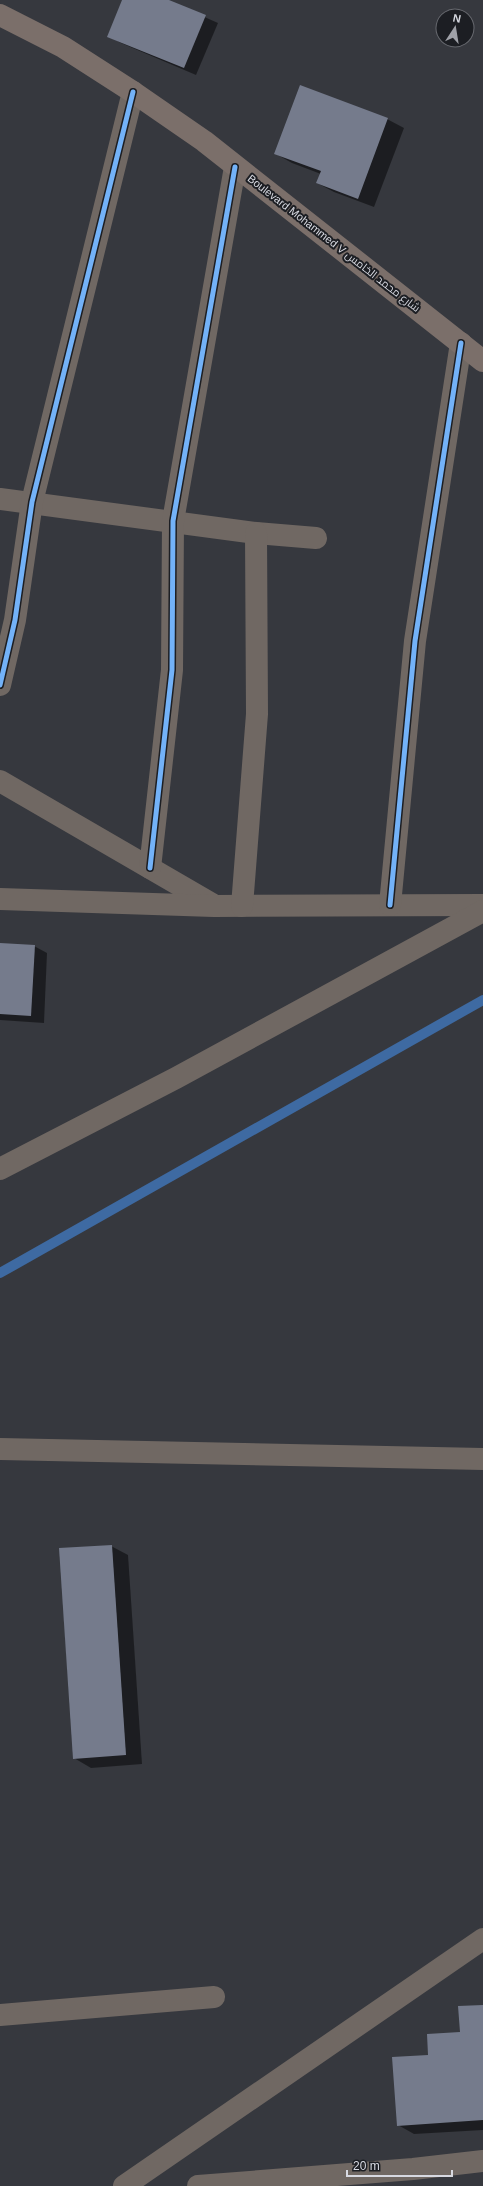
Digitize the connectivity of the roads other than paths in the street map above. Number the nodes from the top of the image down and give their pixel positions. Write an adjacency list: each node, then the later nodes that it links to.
1 (0, 15): 2 (main road, Boulevard Mohammed V شارع محمد الخامس)
2 (133, 92): 3 (main road, Boulevard Mohammed V شارع محمد الخامس); 7 (street)
3 (235, 167): 4 (main road, Boulevard Mohammed V شارع محمد الخامس); 8 (street)
4 (461, 343): 5 (main road, Boulevard Mohammed V شارع محمد الخامس); 18 (street)
5 (483, 361)
6 (0, 498): 7 (street)
7 (32, 502): 8 (street); 11 (street)
8 (173, 521): 9 (street); 13 (street)
9 (256, 533): 10 (street); 17 (street)
10 (316, 538)
11 (0, 685)
12 (0, 781): 13 (street)
13 (150, 868): 16 (street)
14 (0, 899): 16 (street)
15 (483, 905): 18 (street)
16 (214, 906): 17 (street)
17 (242, 906): 18 (street)
18 (390, 906)
19 (483, 911): 20 (street)
20 (0, 1169)
21 (0, 1449): 22 (street)
22 (483, 1459)
23 (483, 1939): 27 (street)
24 (214, 1998): 25 (street)
25 (0, 2015)
26 (483, 2161): 28 (street)
27 (124, 2186)
28 (198, 2186)

